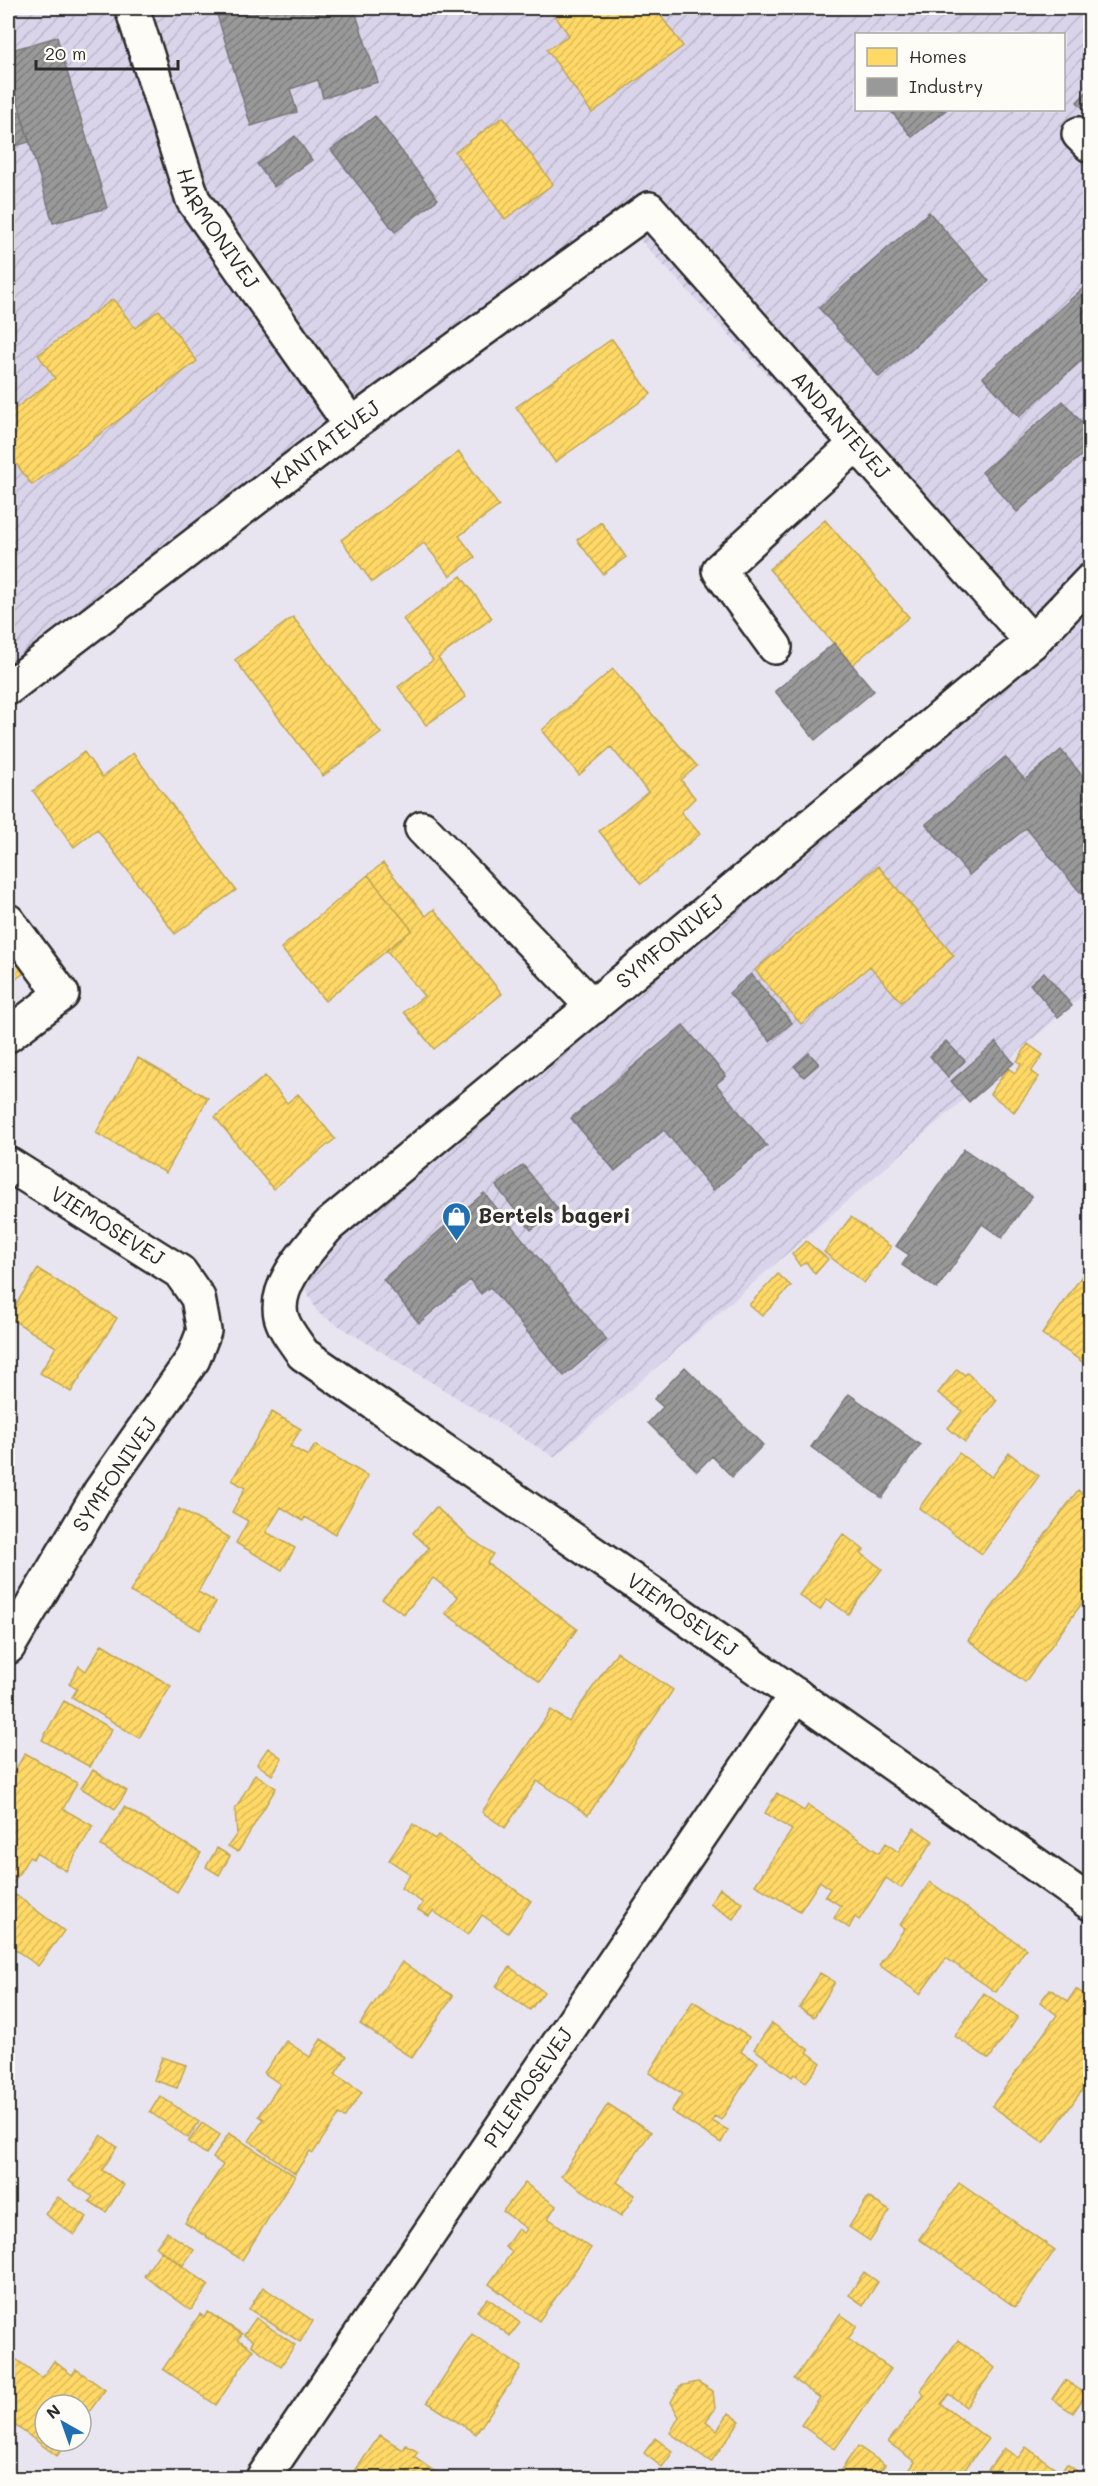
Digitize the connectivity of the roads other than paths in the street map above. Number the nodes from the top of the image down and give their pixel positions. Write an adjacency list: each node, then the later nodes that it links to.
1 (132, 8): 3 (street, HARMONIVEJ)
2 (649, 209): 3 (street, KANTATEVEJ); 4 (street, ANDANTEVEJ)
3 (351, 425): 8 (street, KANTATEVEJ)
4 (856, 444): 6 (street, ANDANTEVEJ); 7 (street)
5 (1090, 581): 6 (street, SYMFONIVEJ)
6 (1032, 642): 11 (street, SYMFONIVEJ)
7 (775, 647)
8 (8, 688)
9 (422, 828): 11 (street)
10 (8, 921): 12 (street)
11 (593, 1007): 15 (street, SYMFONIVEJ)
12 (8, 1035)
13 (8, 1164): 14 (street, VIEMOSEVEJ)
14 (198, 1298): 16 (street, SYMFONIVEJ)
15 (282, 1321): 17 (street, VIEMOSEVEJ)
16 (8, 1647)
17 (796, 1695): 18 (street, VIEMOSEVEJ); 19 (street, PILEMOSEVEJ)
18 (1090, 1903)
19 (263, 2478)

